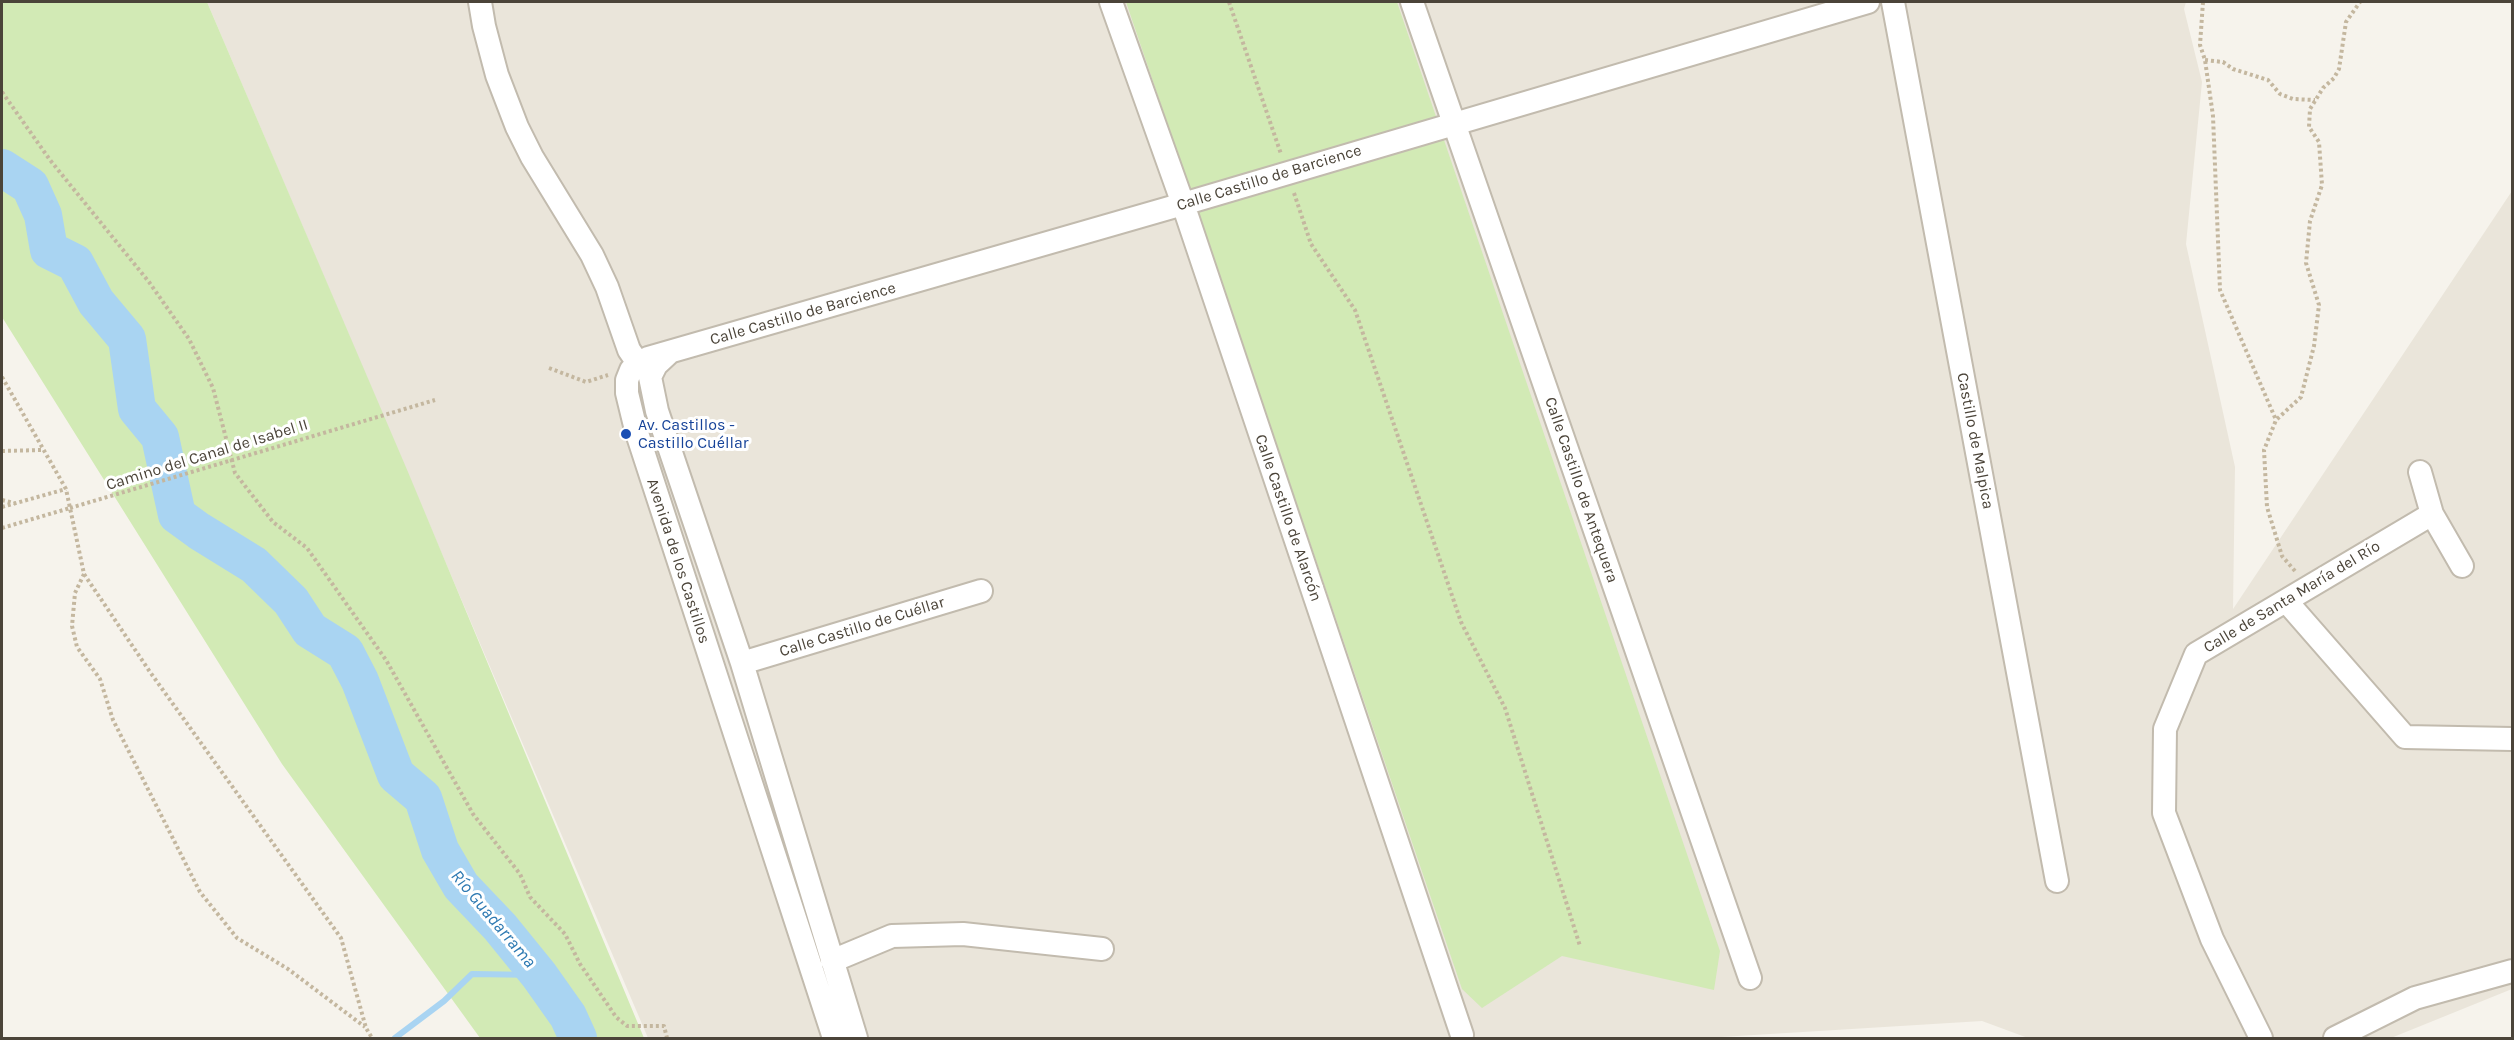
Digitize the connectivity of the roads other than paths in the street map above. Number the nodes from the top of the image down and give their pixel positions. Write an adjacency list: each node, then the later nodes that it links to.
1 (480, 2): 8 (street)
2 (1112, 2): 7 (street, Calle Castillo de Alarcón)
3 (1412, 2): 6 (street, Calle Castillo de Antequera)
4 (1868, 2): 6 (street, Calle Castillo de Barcience)
5 (1893, 2): 16 (street, Castillo de Malpica)
6 (1454, 123): 7 (street, Calle Castillo de Barcience); 20 (street, Calle Castillo de Antequera)
7 (1183, 204): 8 (street, Calle Castillo de Barcience); 21 (street, Calle Castillo de Alarcón)
8 (645, 366): 14 (street, Avenida de los Castillos); 22 (street, Avenida de los Castillos)
9 (2420, 472): 10 (street)
10 (2432, 514): 11 (street); 13 (street, Calle de Santa María del Río)
11 (2462, 566)
12 (981, 591): 14 (street, Calle Castillo de Cuéllar)
13 (2286, 602): 15 (street); 24 (street, Calle de Santa María del Río)
14 (742, 663): 18 (street, Avenida de los Castillos)
15 (2512, 739)
16 (2057, 881)
17 (1102, 949): 18 (street)
18 (832, 961): 23 (street, Avenida de los Castillos)
19 (2512, 971): 25 (street)
20 (1750, 978)
21 (1462, 1035)
22 (834, 1038)
23 (856, 1038)
24 (2261, 1038)
25 (2335, 1038)

